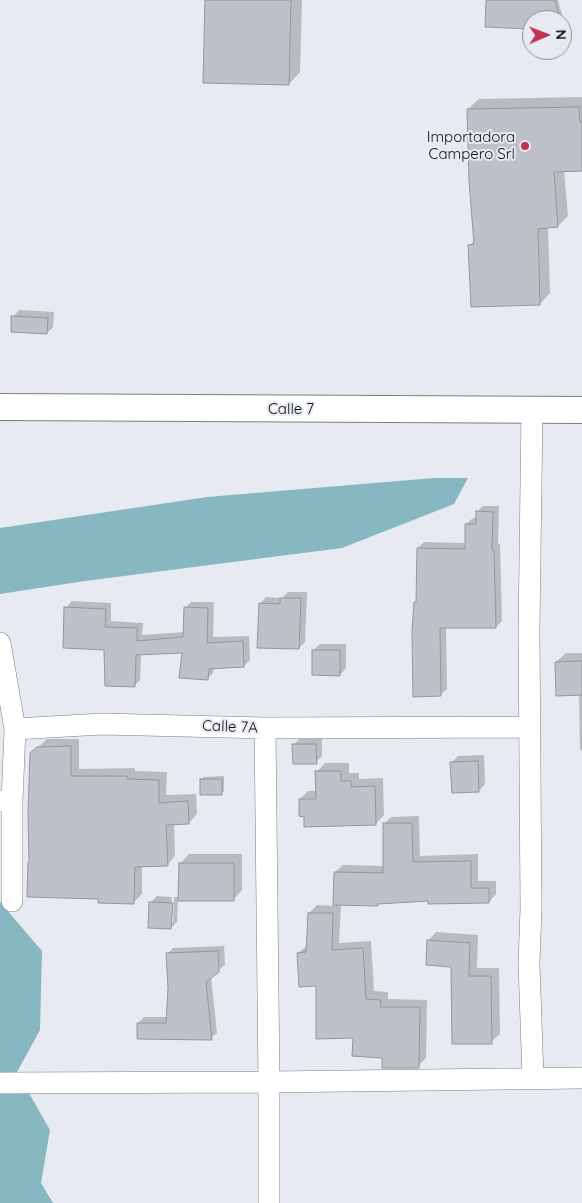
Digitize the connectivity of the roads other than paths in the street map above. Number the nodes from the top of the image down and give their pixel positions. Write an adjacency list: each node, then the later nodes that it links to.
1 (0, 407): 2 (street, Calle 7)
2 (532, 410): 3 (street, Calle 7); 5 (street)
3 (582, 410)
4 (0, 643): 6 (street)
5 (530, 727): 7 (street, Calle 7A); 10 (street)
6 (15, 728): 7 (street, Calle 7A); 8 (street)
7 (265, 728): 12 (street)
8 (6, 801): 9 (street)
9 (12, 901)
10 (533, 1078): 11 (street); 12 (street)
11 (582, 1078)
12 (269, 1082): 13 (street); 14 (street)
13 (0, 1084)
14 (269, 1203)

